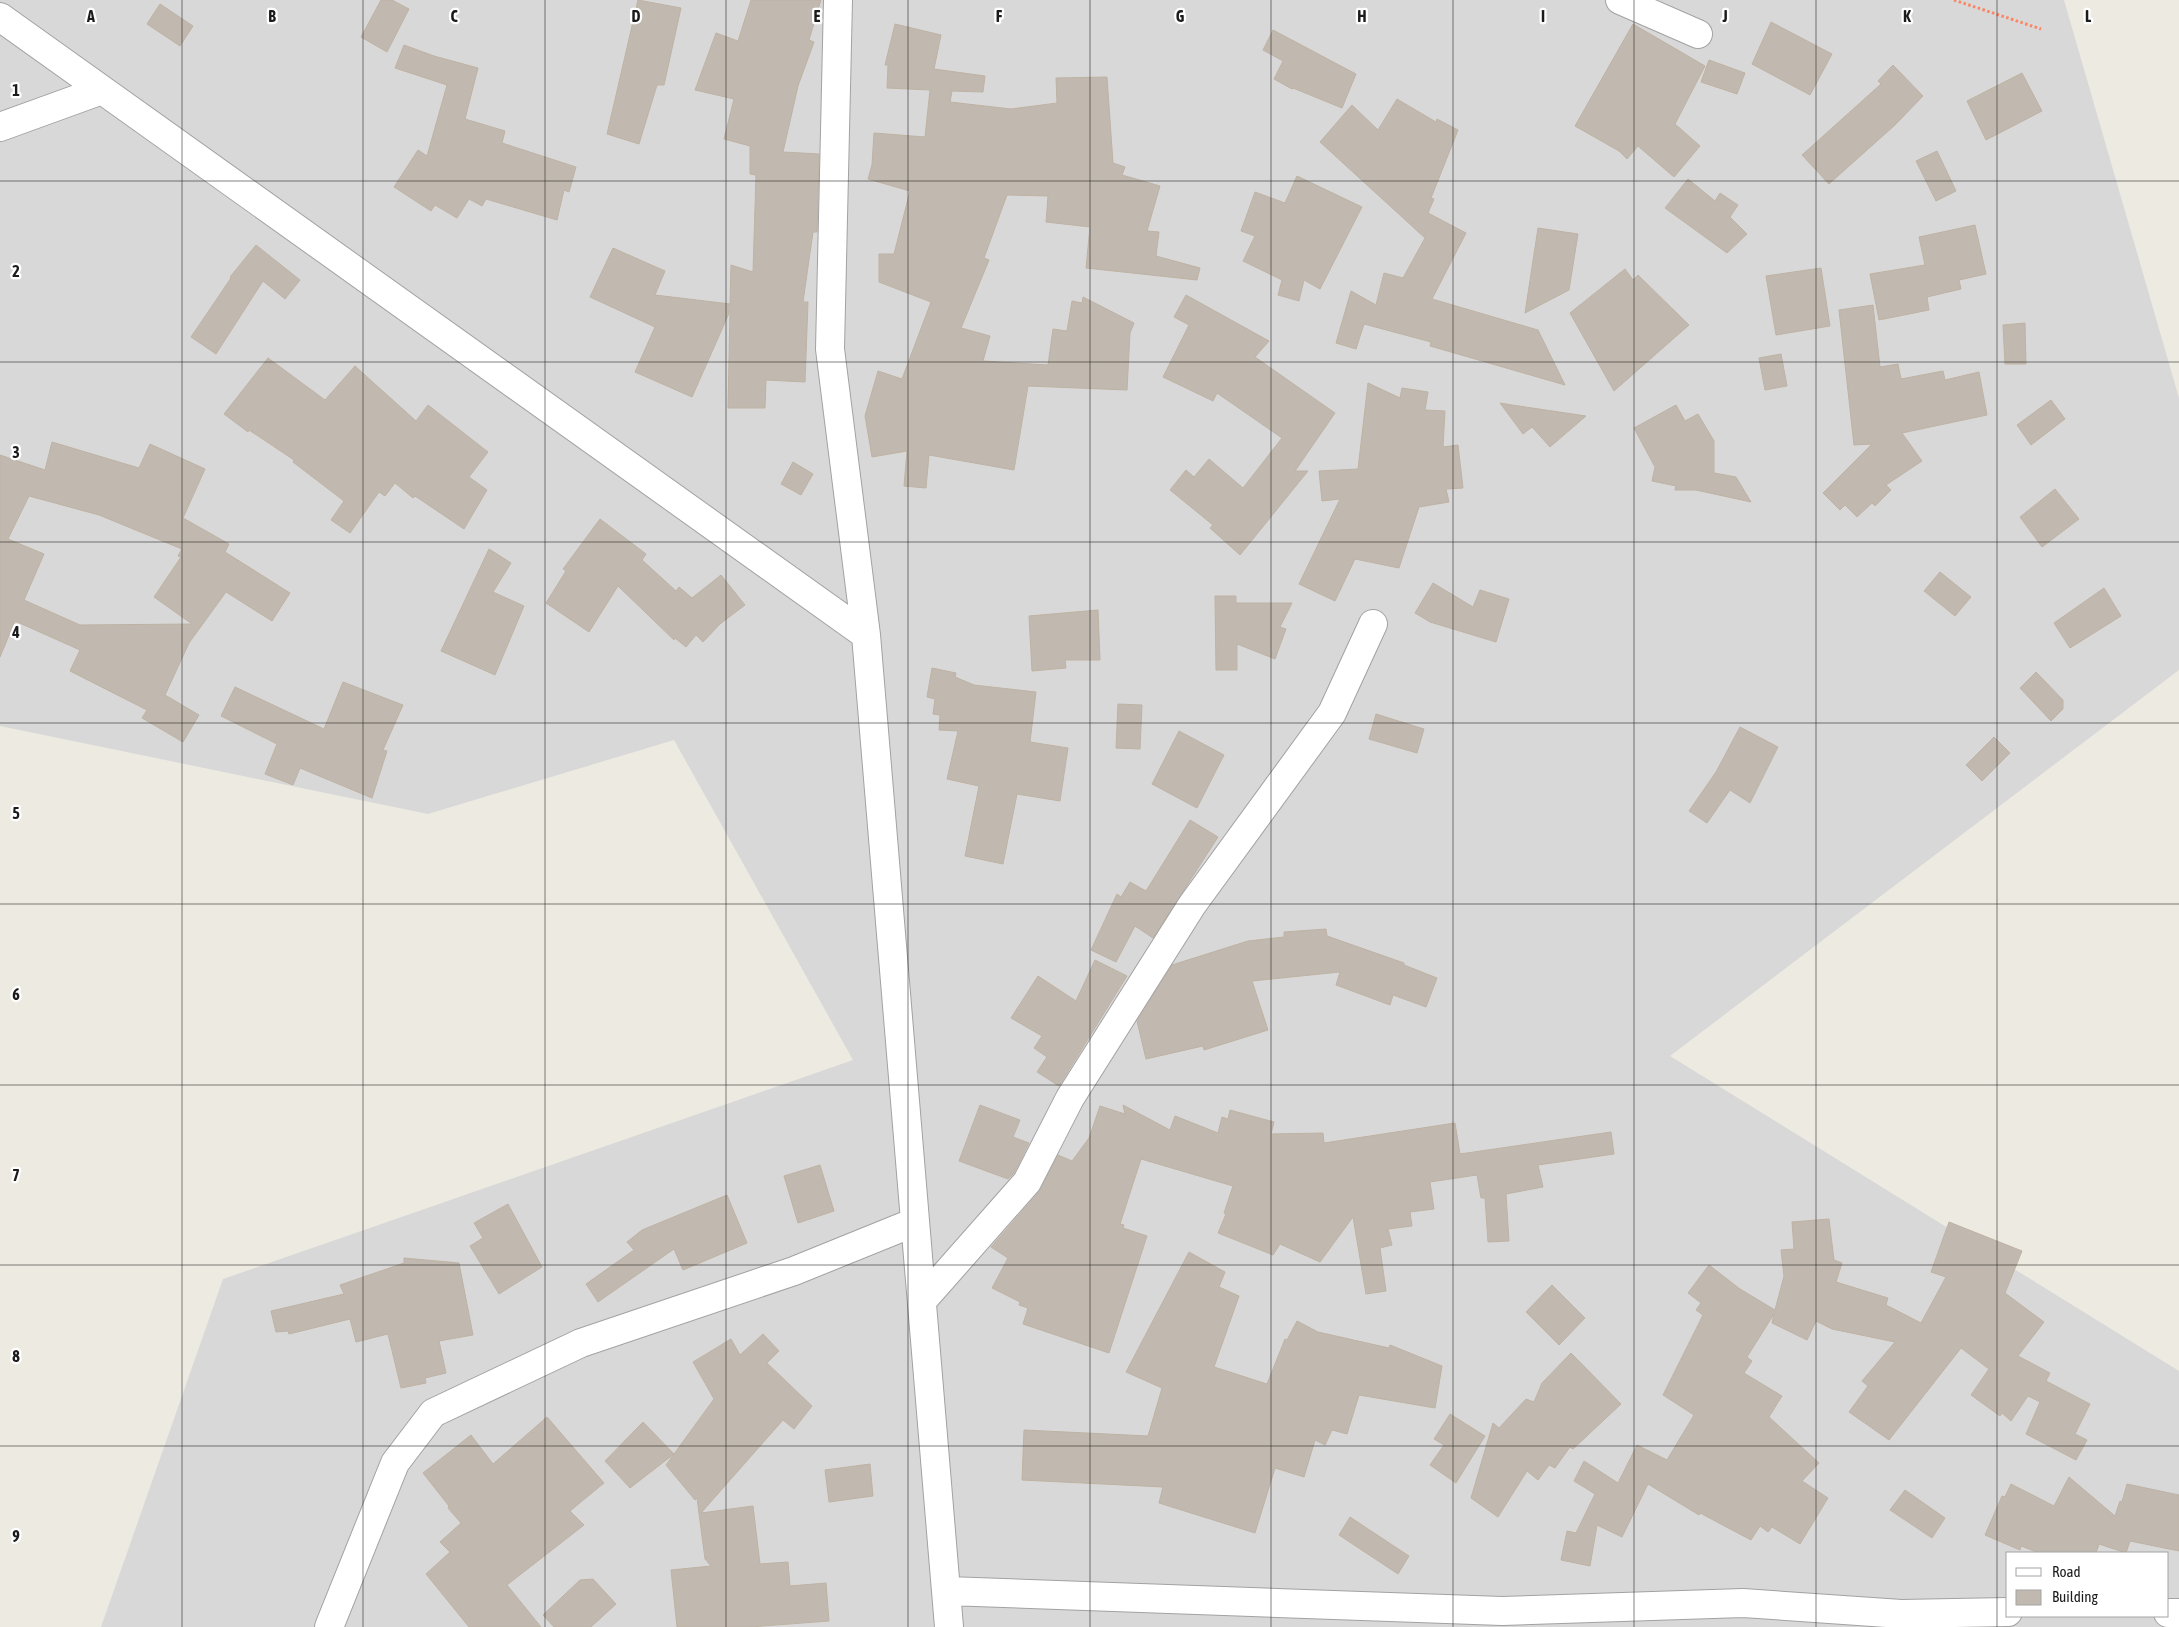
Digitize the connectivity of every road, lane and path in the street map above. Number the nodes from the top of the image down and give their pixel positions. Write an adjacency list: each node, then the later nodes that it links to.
1 (838, 0): 10 (street)
2 (1620, 0): 6 (street)
3 (1954, 0): 5 (path)
4 (0, 17): 7 (street)
5 (2041, 29)
6 (1698, 34)
7 (102, 90): 8 (street); 10 (street)
8 (0, 127)
9 (1373, 624): 12 (street)
10 (866, 635): 11 (street)
11 (915, 1222): 12 (street); 15 (street)
12 (922, 1301): 13 (street)
13 (946, 1591): 14 (street); 16 (street)
14 (2006, 1612)
15 (329, 1627)
16 (950, 1627)

